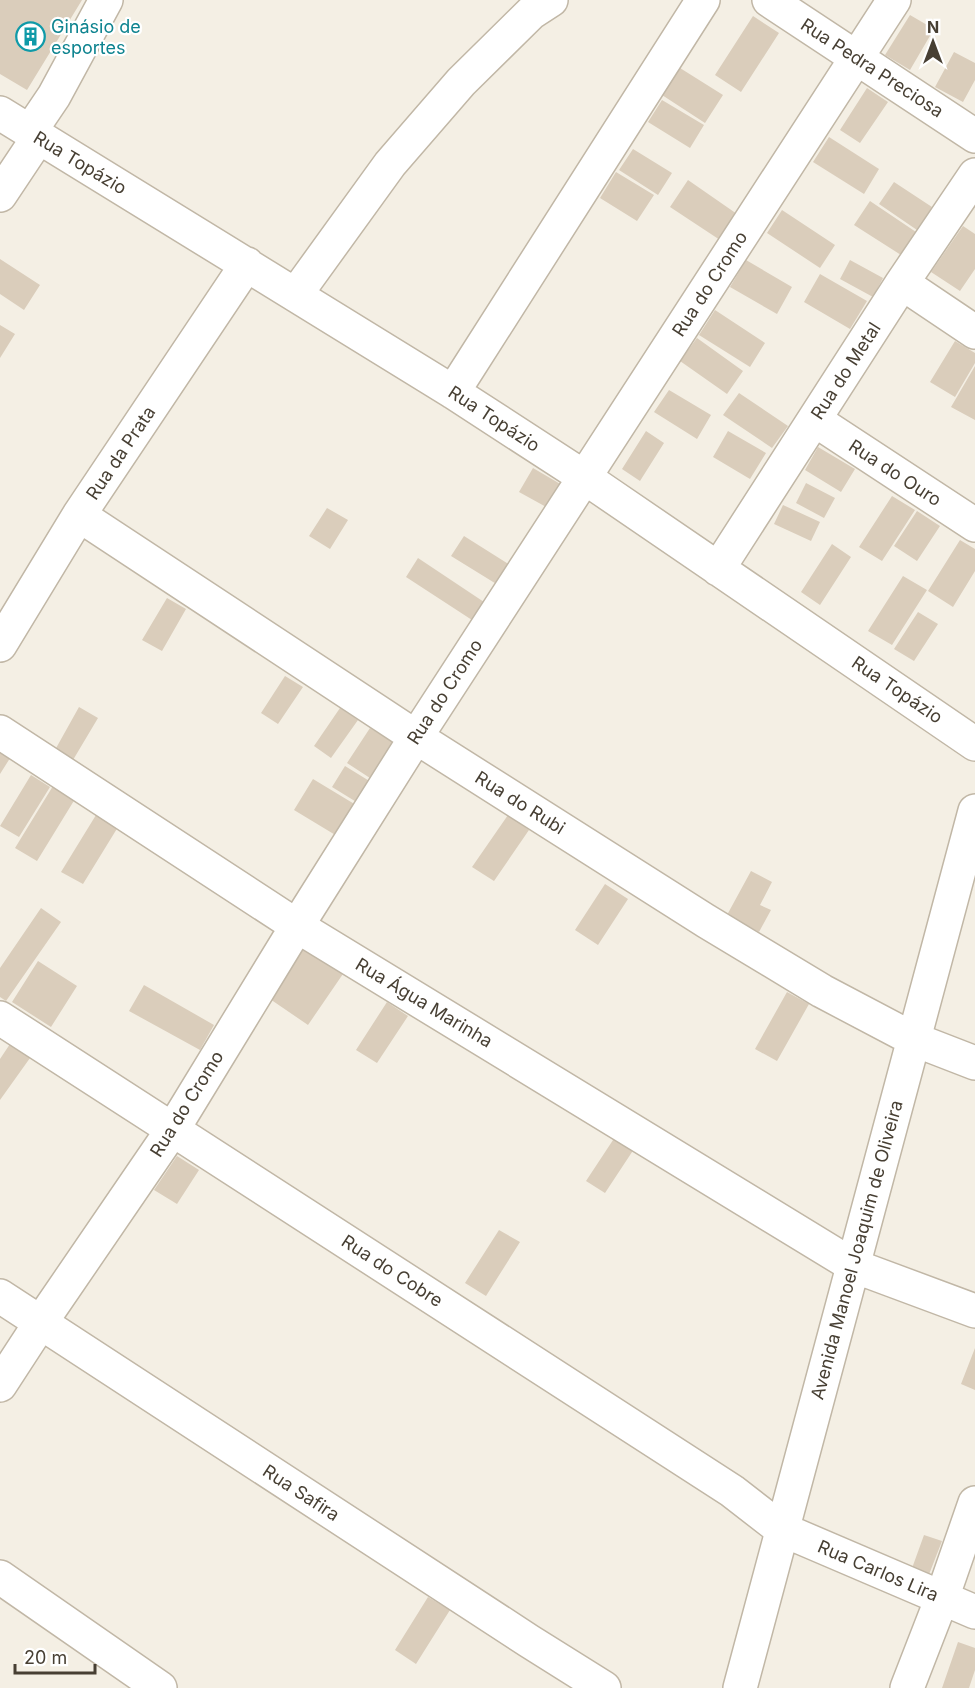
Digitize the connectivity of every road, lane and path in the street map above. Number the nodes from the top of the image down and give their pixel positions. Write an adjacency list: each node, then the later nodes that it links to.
1 (106, 0): 8 (street)
2 (703, 0): 16 (street)
3 (769, 0): 6 (street, Rua Pedra Preciosa)
4 (894, 0): 6 (street, Rua do Cromo)
5 (531, 4): 14 (street)
6 (856, 58): 9 (street, Rua Pedra Preciosa); 18 (street, Rua do Cromo)
7 (0, 113): 8 (street, Rua Topázio)
8 (34, 135): 11 (street); 12 (street, Rua Topázio)
9 (975, 136)
10 (975, 175): 13 (street, Rua do Metal)
11 (0, 195)
12 (247, 264): 14 (street, Rua Topázio); 19 (street, Rua da Prata)
13 (902, 283): 15 (street); 17 (street, Rua do Metal)
14 (296, 294): 16 (street, Rua Topázio)
15 (975, 332)
16 (453, 392): 18 (street, Rua Topázio)
17 (815, 420): 20 (street, Rua do Ouro); 21 (street, Rua do Metal)
18 (584, 477): 21 (street, Rua Topázio); 24 (street, Rua do Cromo)
19 (80, 515): 22 (street, Rua da Prata); 24 (street, Rua do Rubi)
20 (975, 525)
21 (718, 569): 25 (street, Rua Topázio)
22 (0, 645)
23 (0, 732): 27 (street, Rua Água Marinha)
24 (416, 737): 27 (street, Rua do Cromo); 29 (street, Rua do Rubi)
25 (975, 744)
26 (975, 811): 29 (street, Avenida Manoel Joaquim de Oliveira)
27 (297, 926): 31 (street, Rua do Cromo); 32 (street, Rua Água Marinha)
28 (0, 1018): 31 (street, Rua do Cobre)
29 (913, 1039): 30 (street, Rua do Rubi); 32 (street, Avenida Manoel Joaquim de Oliveira)
30 (975, 1063)
31 (173, 1129): 35 (street, Rua do Cromo); 38 (street, Rua do Cobre)
32 (854, 1266): 34 (street, Rua Água Marinha); 38 (street, Avenida Manoel Joaquim de Oliveira)
33 (0, 1296): 35 (street, Rua Safira)
34 (975, 1311)
35 (40, 1322): 36 (street, Rua do Cromo); 43 (street, Rua Safira)
36 (0, 1385)
37 (975, 1503): 40 (street)
38 (782, 1529): 40 (street, Rua Carlos Lira); 44 (street, Avenida Manoel Joaquim de Oliveira)
39 (0, 1577): 42 (street)
40 (942, 1598): 41 (street, Rua Carlos Lira); 45 (street)
41 (975, 1612)
42 (160, 1688)
43 (604, 1688)
44 (740, 1688)
45 (908, 1688)

